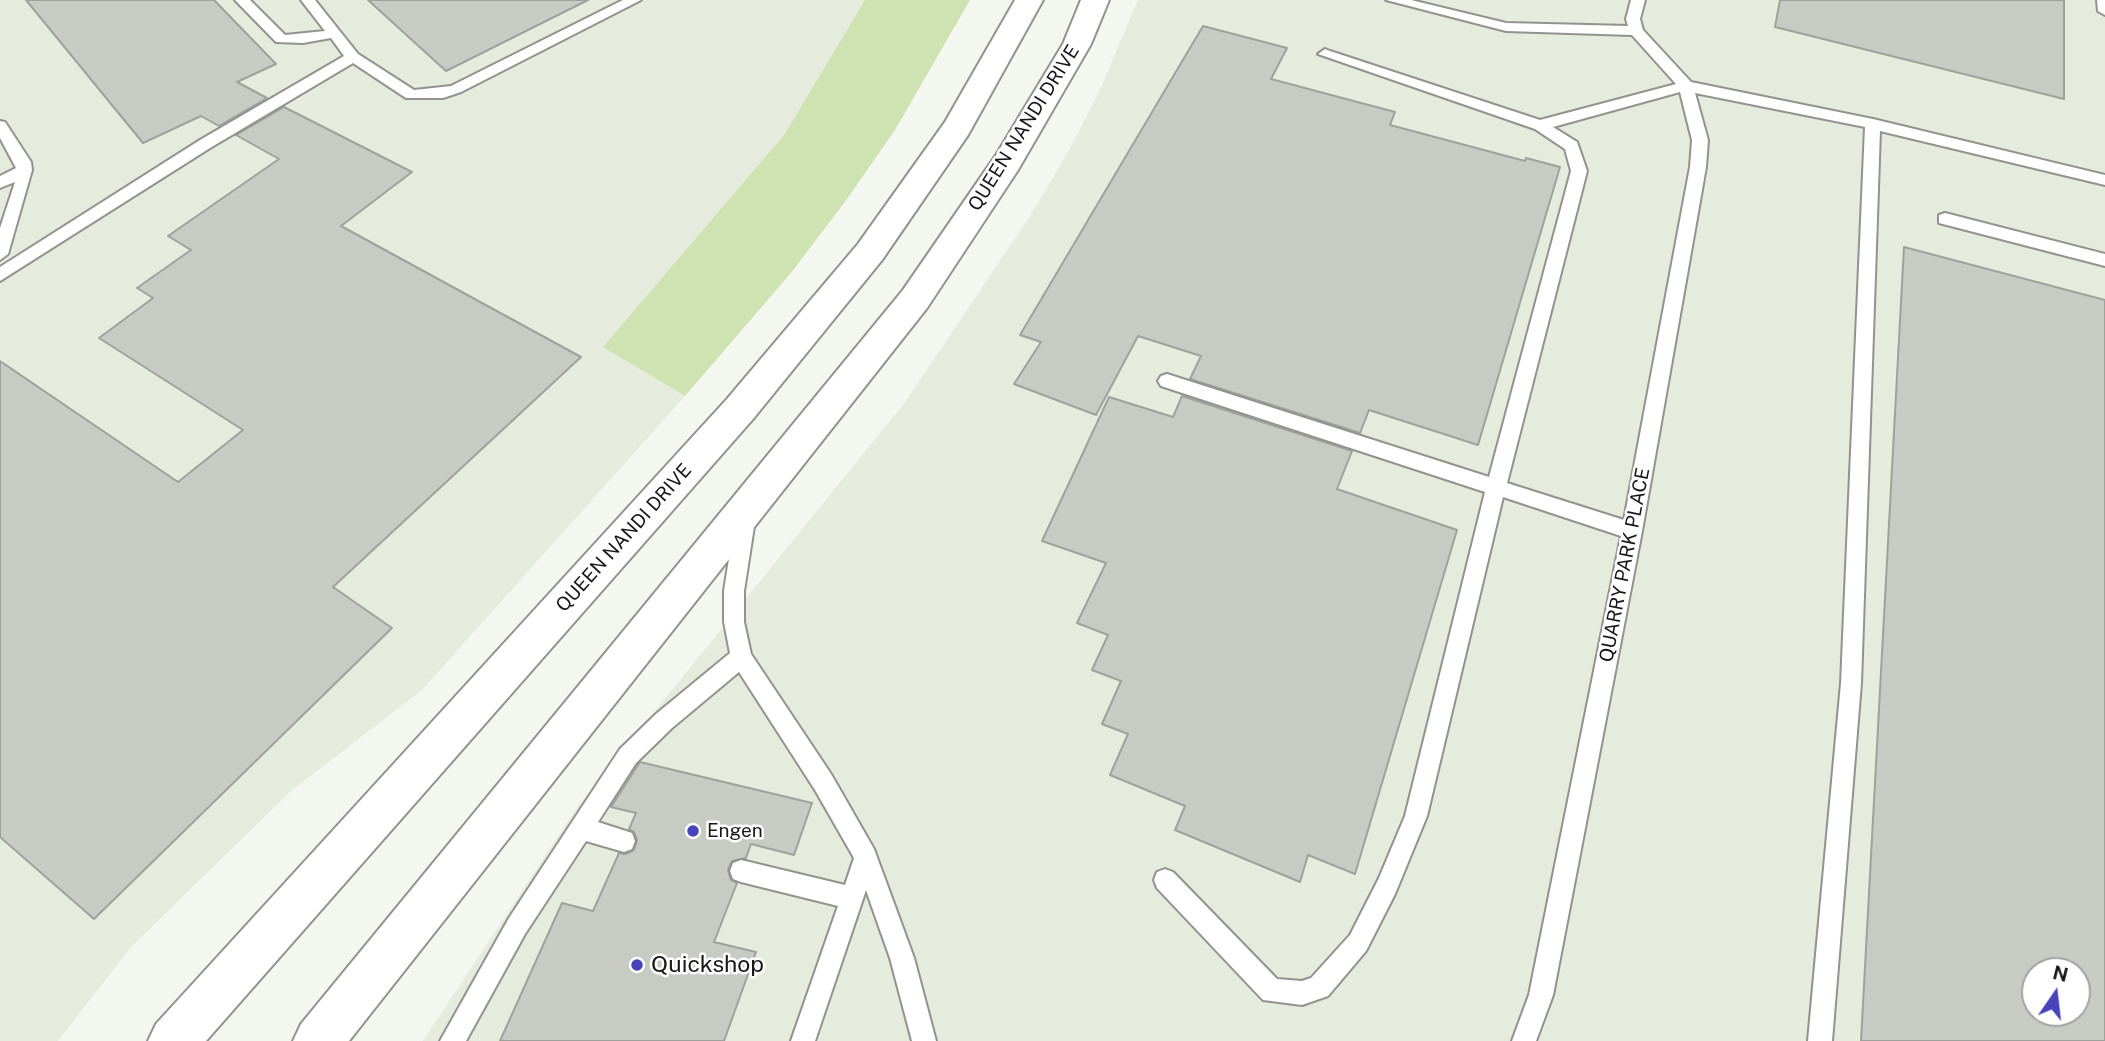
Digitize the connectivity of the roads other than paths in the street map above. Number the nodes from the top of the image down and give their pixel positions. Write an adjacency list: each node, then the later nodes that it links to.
1 (242, 0): 11 (lane)
2 (308, 0): 11 (lane)
3 (634, 0): 13 (lane)
4 (1029, 0): 36 (main road, QUEEN NANDI DRIVE)
5 (1095, 0): 27 (main road, QUEEN NANDI DRIVE)
6 (1393, 0): 10 (lane)
7 (1637, 0): 10 (lane)
8 (2104, 0): 9 (lane)
9 (2105, 11)
10 (1636, 31): 14 (lane)
11 (335, 33): 13 (lane)
12 (1325, 54): 16 (lane)
13 (353, 57): 24 (lane)
14 (1686, 86): 15 (lane); 16 (lane); 28 (lane, QUARRY PARK PLACE)
15 (1873, 124): 19 (lane); 42 (lane)
16 (1540, 125): 26 (lane)
17 (0, 126): 18 (lane)
18 (24, 170): 20 (lane); 22 (lane)
19 (2105, 180)
20 (0, 183)
21 (1945, 219): 23 (lane)
22 (0, 254)
23 (2105, 260)
24 (0, 275)
25 (1167, 381): 26 (lane)
26 (1496, 487): 28 (lane); 34 (lane)
27 (747, 509): 29 (lane); 37 (main road, QUEEN NANDI DRIVE)
28 (1632, 531): 41 (lane, QUARRY PARK PLACE)
29 (741, 657): 30 (lane); 32 (lane)
30 (579, 828): 31 (lane); 38 (lane)
31 (624, 841)
32 (866, 857): 35 (lane); 40 (lane)
33 (741, 871): 35 (lane)
34 (1165, 880)
35 (852, 898): 39 (lane)
36 (173, 1041)
37 (318, 1041)
38 (452, 1041)
39 (803, 1041)
40 (924, 1041)
41 (1524, 1041)
42 (1820, 1041)

